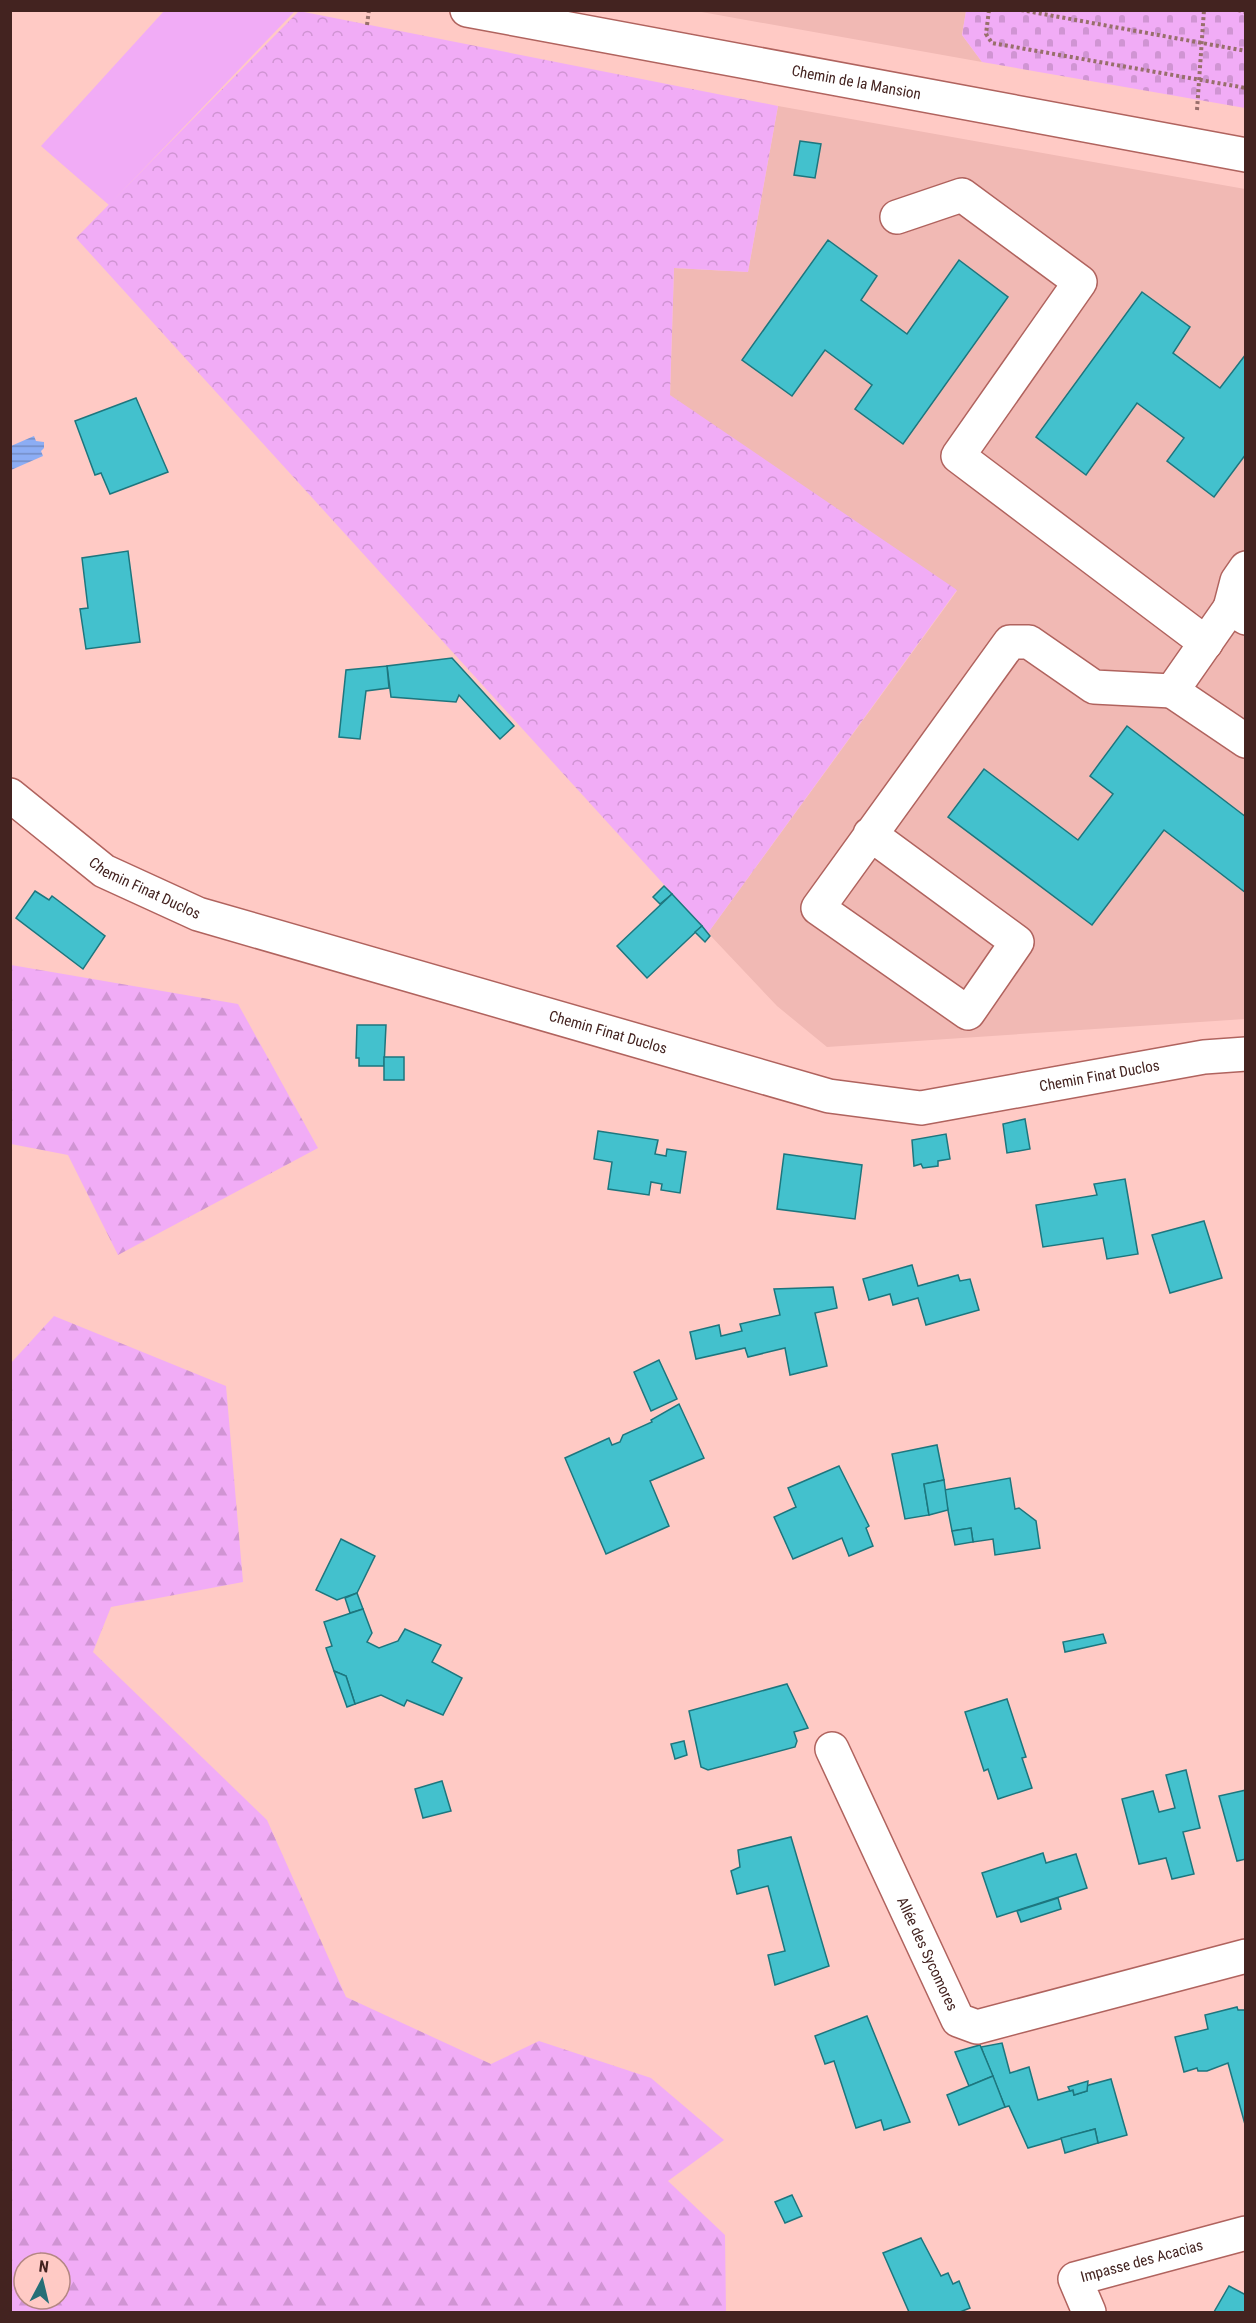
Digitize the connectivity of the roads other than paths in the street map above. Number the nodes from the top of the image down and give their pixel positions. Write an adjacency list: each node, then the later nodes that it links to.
1 (466, 10): 2 (street, Chemin de la Mansion)
2 (1245, 155)
3 (897, 216): 6 (street)
4 (1245, 568): 5 (street)
5 (1238, 613): 6 (street)
6 (1206, 643): 7 (street)
7 (1172, 691): 8 (street); 10 (street)
8 (1245, 741)
9 (10, 795): 11 (street, Chemin Finat Duclos)
10 (870, 834): 10 (street)
11 (1245, 1054)
12 (832, 1749): 13 (street, Allée des Sycomores)
13 (1245, 1956)
14 (1245, 2233): 15 (street, Impasse des Acacias)
15 (1089, 2313)

